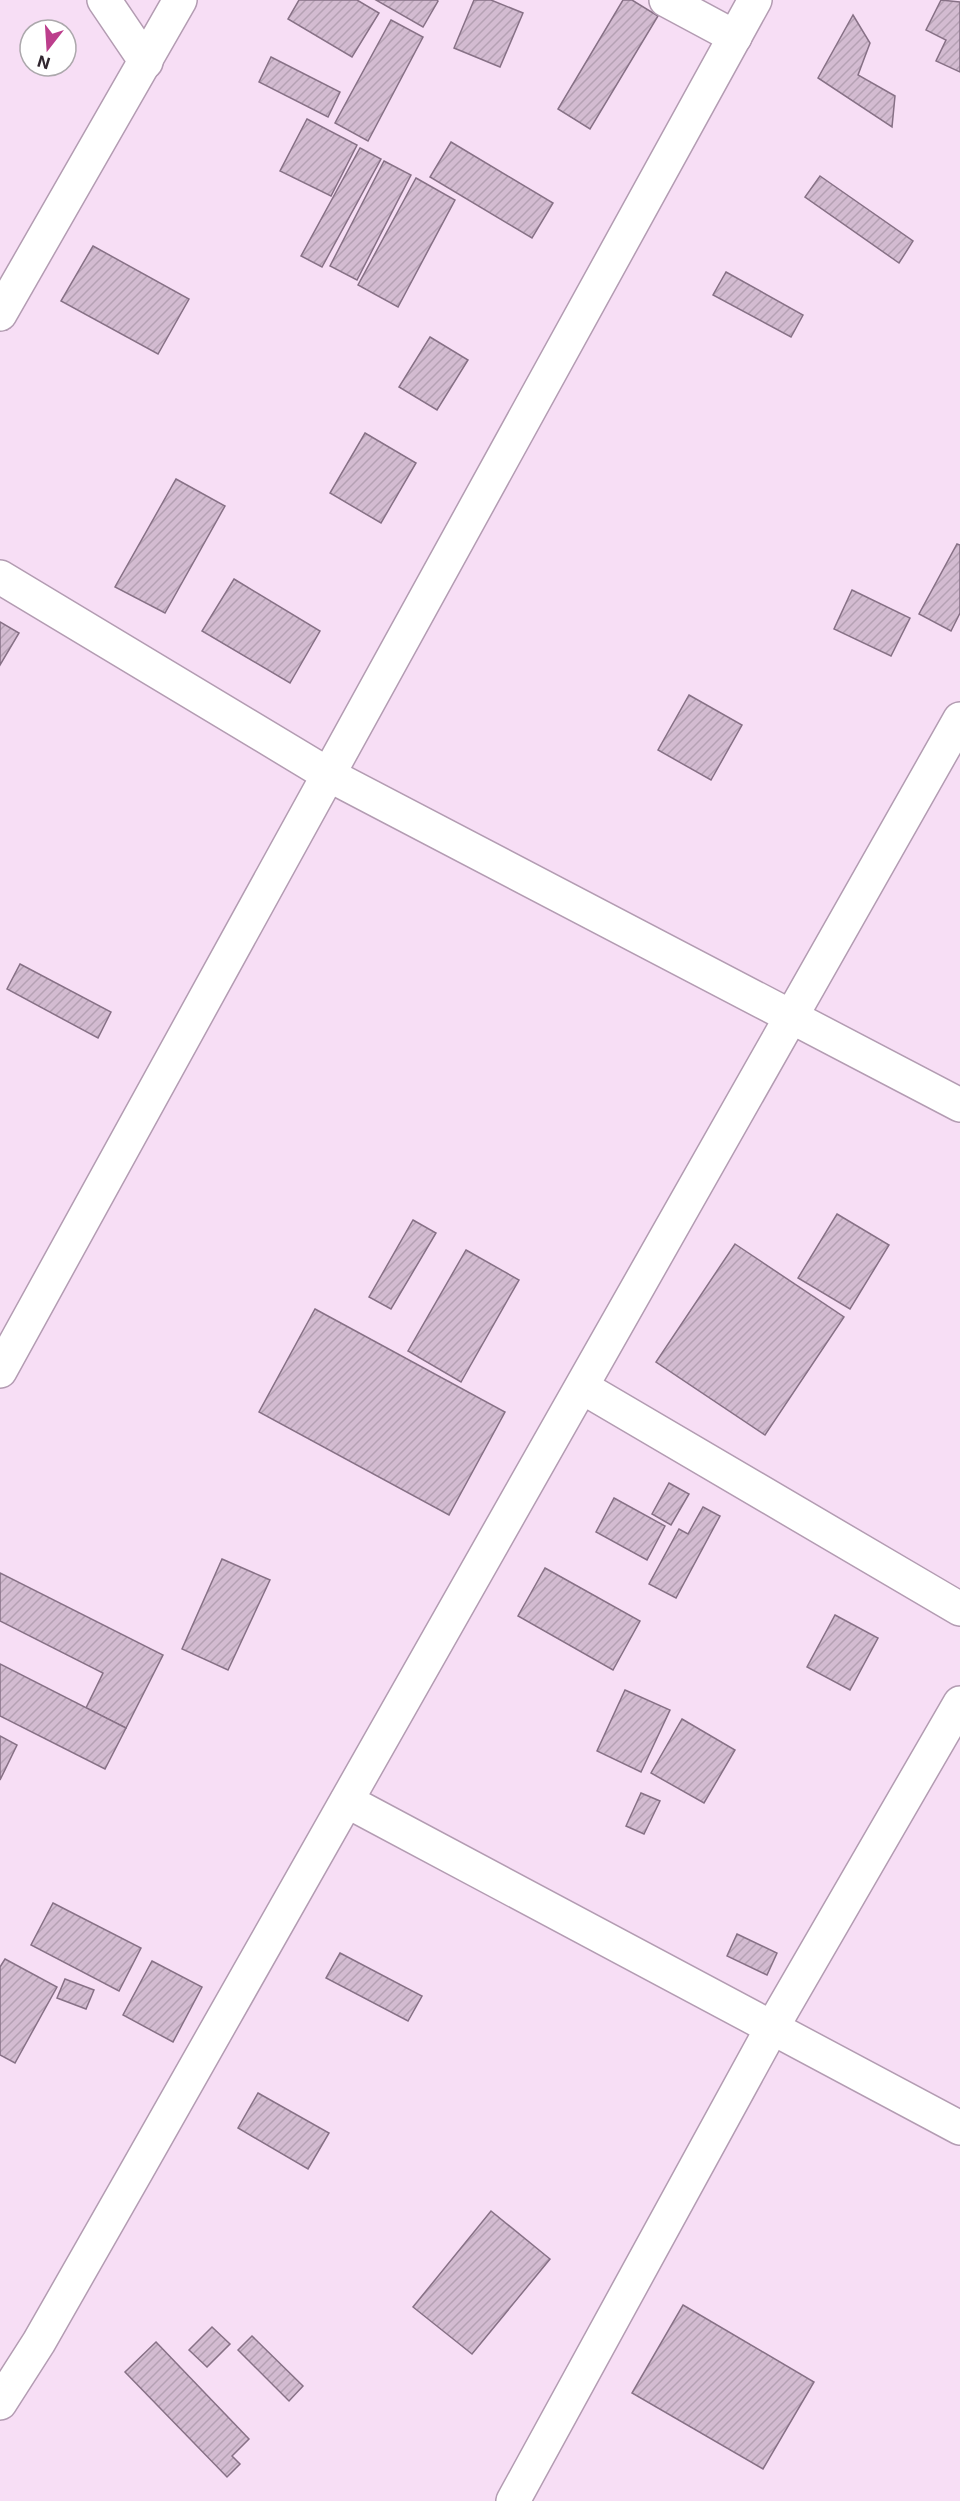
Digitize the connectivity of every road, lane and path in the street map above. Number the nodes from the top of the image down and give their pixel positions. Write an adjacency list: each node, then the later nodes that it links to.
1 (104, 0): 6 (street)
2 (180, 0): 6 (street)
3 (666, 0): 5 (street)
4 (755, 0): 5 (street)
5 (735, 37): 10 (street)
6 (146, 62): 7 (street)
7 (0, 314)
8 (0, 577): 10 (street)
9 (960, 719): 11 (street)
10 (329, 775): 11 (street); 13 (street)
11 (791, 1017): 12 (street); 14 (street)
12 (960, 1105)
13 (0, 1371)
14 (582, 1387): 15 (street); 17 (street)
15 (960, 1609)
16 (960, 1703): 18 (street)
17 (347, 1801): 18 (street); 20 (street)
18 (774, 2026): 19 (street); 21 (street)
19 (960, 2128)
20 (0, 2403)
21 (513, 2501)

